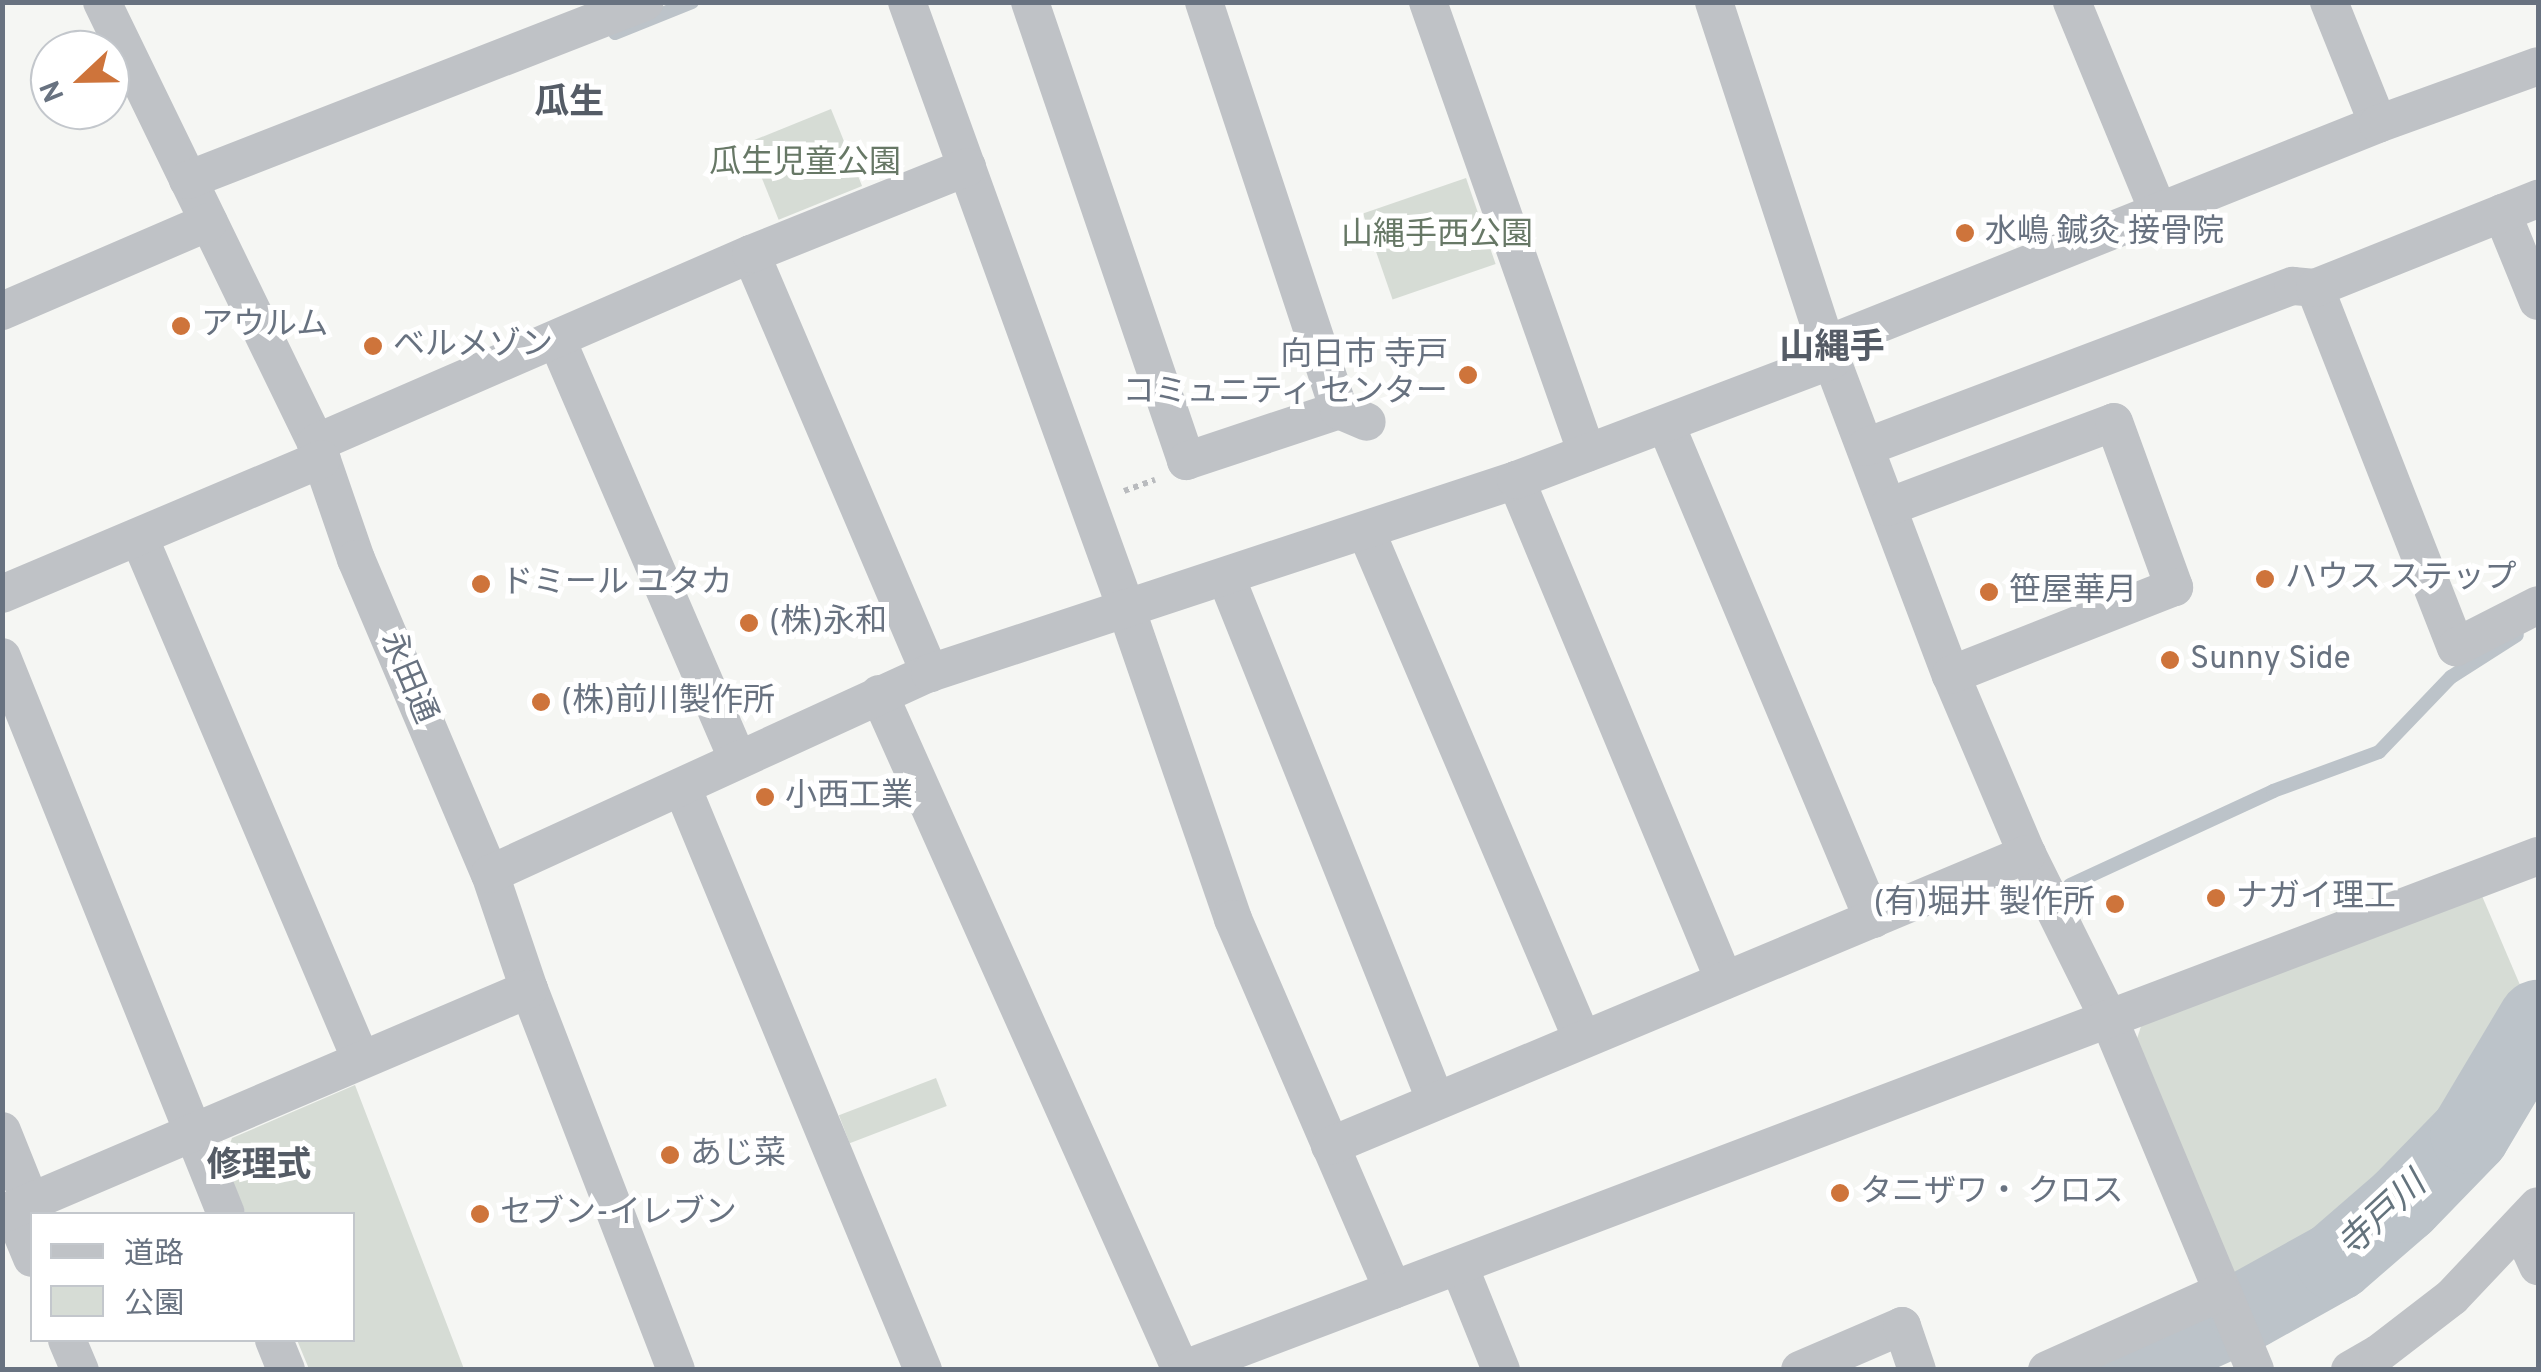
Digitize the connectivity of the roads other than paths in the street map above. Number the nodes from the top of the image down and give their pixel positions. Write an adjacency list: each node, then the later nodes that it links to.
1 (102, 2): 13 (street, 永田通)
2 (646, 2): 13 (street)
3 (907, 2): 12 (street)
4 (1204, 2): 9 (street)
5 (1428, 2): 27 (street)
6 (1714, 2): 23 (street)
7 (2072, 2): 15 (street)
8 (2329, 2): 11 (street)
9 (1032, 3)
10 (2538, 66): 11 (street)
11 (2378, 124): 15 (street)
12 (967, 168): 18 (street); 35 (street)
13 (188, 180): 17 (street, 永田通)
14 (2538, 199): 16 (street)
15 (2158, 211): 23 (street)
16 (2502, 214): 19 (street); 20 (street)
17 (209, 222): 21 (street); 26 (street, 永田通)
18 (750, 254): 22 (street); 37 (street)
19 (2315, 288): 25 (street); 34 (street)
20 (2538, 302)
21 (2, 311)
22 (557, 340): 26 (street); 40 (street)
23 (1829, 352): 24 (street); 25 (street)
24 (1666, 425): 27 (street); 45 (street)
25 (1866, 446): 29 (street)
26 (319, 451): 31 (street); 44 (street, 永田通)
27 (1587, 454): 28 (street)
28 (1516, 480): 30 (street); 46 (street)
29 (1888, 508): 38 (street); 38 (street)
30 (1366, 530): 32 (street); 49 (street)
31 (140, 537): 33 (street); 50 (street)
32 (1226, 577): 35 (street); 51 (street)
33 (2, 594)
34 (2538, 605)
35 (1126, 608): 37 (street); 54 (street)
36 (2, 657): 53 (street)
37 (930, 673): 39 (street)
38 (1952, 675): 42 (street)
39 (879, 694): 40 (street); 71 (street)
40 (738, 760): 41 (street)
41 (682, 786): 44 (street); 70 (street)
42 (2027, 854): 45 (street); 48 (street)
43 (2538, 856): 48 (street)
44 (490, 874): 47 (street, 永田通)
45 (1873, 919): 46 (street)
46 (1724, 980): 49 (street)
47 (529, 989): 50 (street); 67 (street, 永田通)
48 (2108, 1018): 59 (street); 62 (street)
49 (1582, 1039): 51 (street)
50 (361, 1060): 53 (street)
51 (1435, 1099): 54 (street)
52 (2, 1131): 55 (street)
53 (195, 1133): 55 (street); 56 (street)
54 (1330, 1146): 61 (street)
55 (15, 1208): 58 (street)
56 (225, 1212)
57 (2530, 1217): 60 (street); 66 (street)
58 (30, 1252)
59 (1458, 1266): 61 (street); 72 (street)
60 (2538, 1266)
61 (1393, 1290): 71 (street)
62 (2223, 1299): 65 (street); 75 (street)
63 (68, 1342): 68 (street)
64 (275, 1342): 69 (street)
65 (2249, 1355)
66 (2371, 1364)
67 (663, 1366)
68 (80, 1370)
69 (286, 1370)
70 (923, 1370)
71 (1182, 1370)
72 (1501, 1370)
73 (1800, 1370): 74 (street)
74 (1917, 1370)
75 (2047, 1370)

